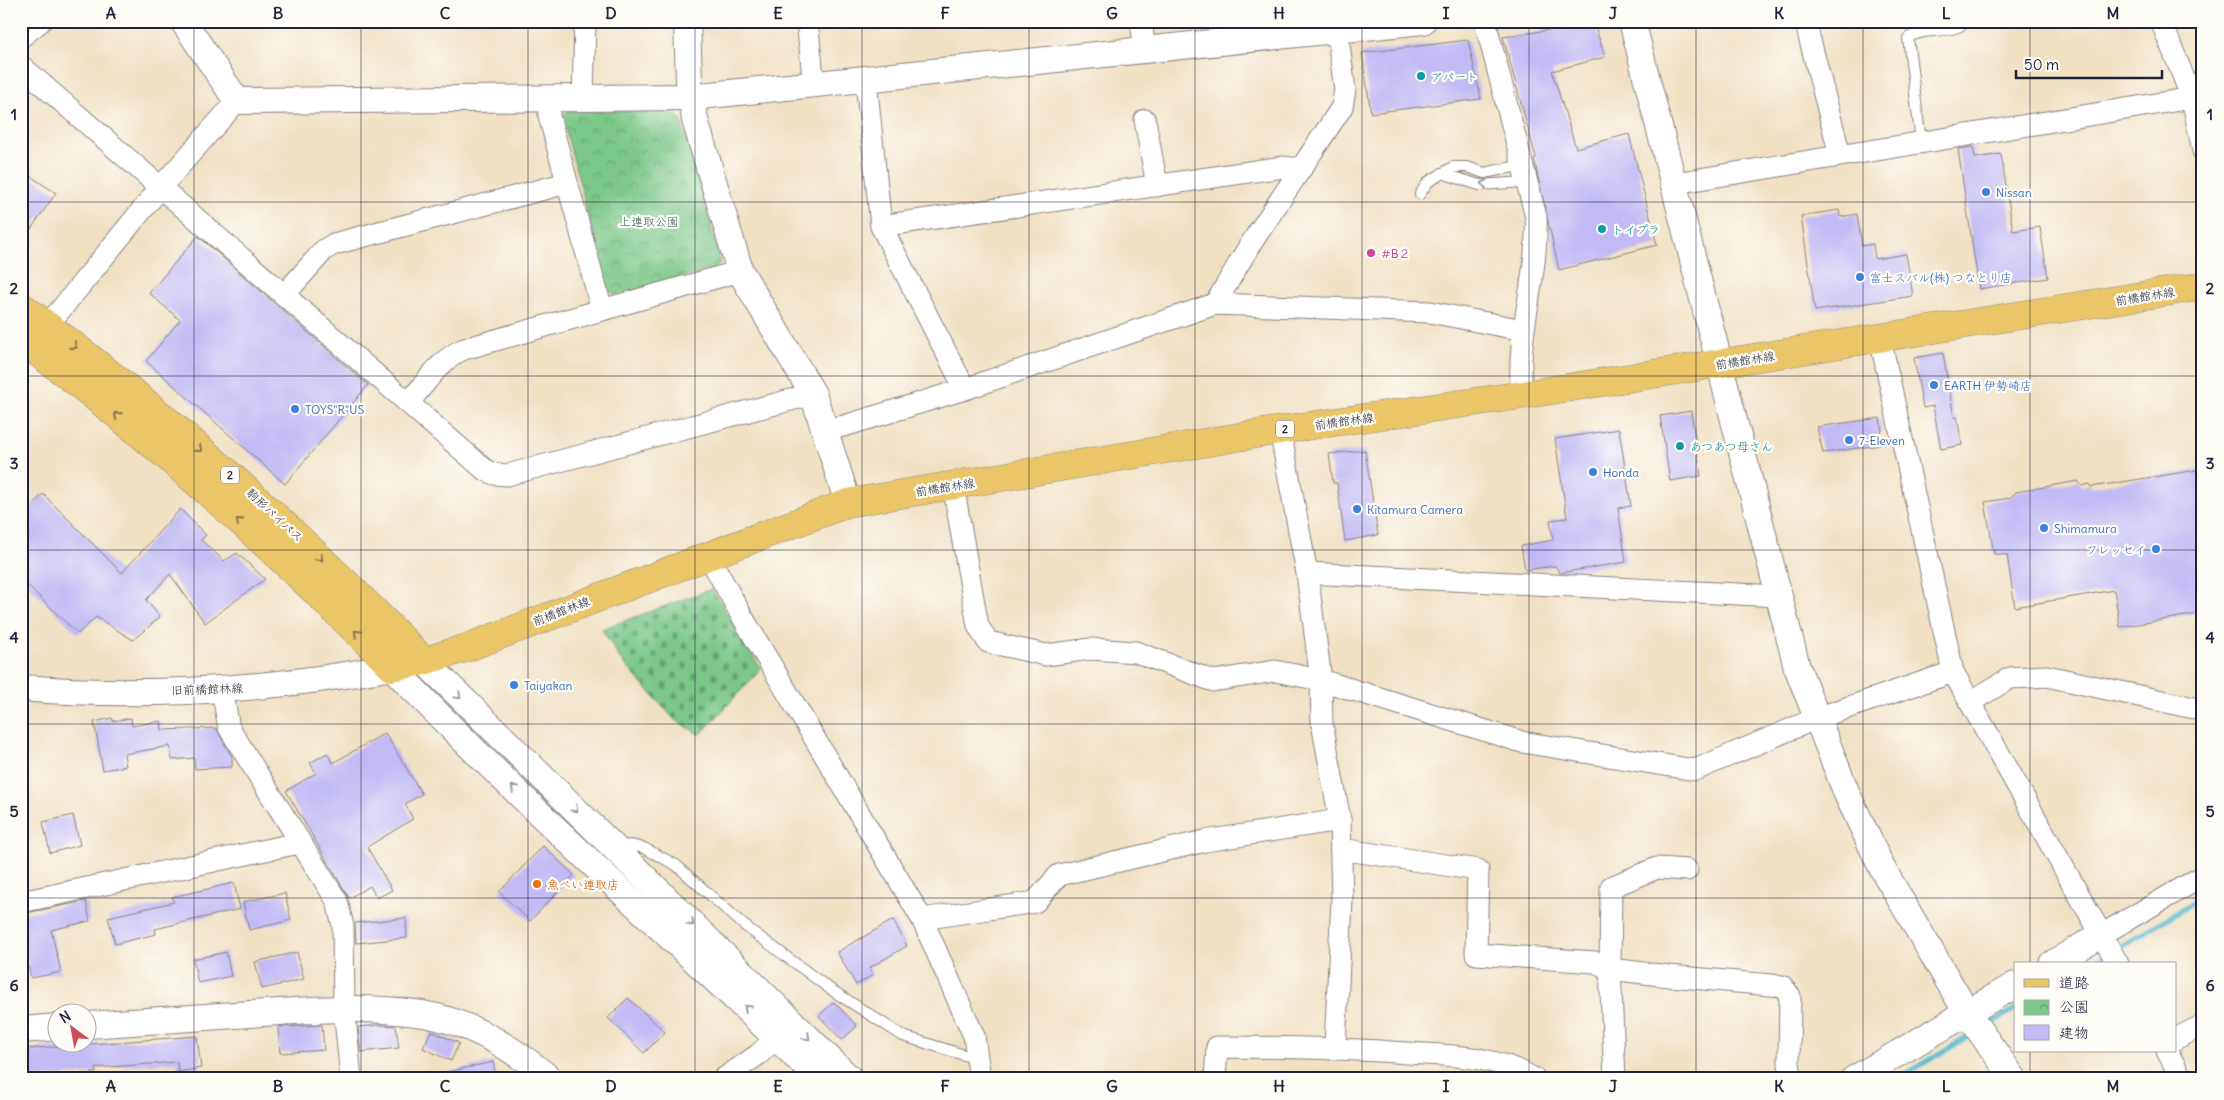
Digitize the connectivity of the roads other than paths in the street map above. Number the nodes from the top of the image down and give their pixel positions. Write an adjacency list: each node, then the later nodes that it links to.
1 (41, 21): 14 (street)
2 (183, 21): 23 (street)
3 (585, 21): 22 (street)
4 (688, 21): 20 (street)
5 (807, 21): 18 (street)
6 (1141, 21): 15 (street)
7 (1423, 21): 13 (street)
8 (1485, 21): 30 (street)
9 (1632, 21): 32 (street)
10 (1805, 21): 27 (street)
11 (1967, 21): 25 (lane)
12 (2161, 21): 19 (street)
13 (1337, 30): 15 (street); 28 (street)
14 (21, 37)
15 (1145, 51): 17 (street)
16 (21, 66): 34 (street)
17 (866, 80): 18 (street); 36 (street)
18 (814, 85): 20 (street)
19 (2198, 97): 25 (street); 26 (street)
20 (692, 98): 22 (street); 37 (street)
21 (549, 99): 22 (street); 23 (street); 31 (street)
22 (583, 99)
23 (237, 101): 34 (street)
24 (1145, 120): 33 (street)
25 (1921, 142): 27 (street)
26 (2203, 151)
27 (1840, 155): 32 (street)
28 (1300, 169): 33 (street); 40 (street)
29 (1442, 173): 30 (lane); 30 (lane, one-way to 29); 35 (lane)
30 (1525, 173): 44 (street)
31 (567, 183): 39 (street); 42 (street)
32 (1675, 183): 47 (street)
33 (1157, 186): 36 (street)
34 (160, 188): 39 (street); 43 (street)
35 (1420, 194)
36 (881, 226): 48 (street)
37 (740, 272): 42 (street); 49 (street)
38 (2203, 286): 45 (main road, 前橋館林線 / 2)
39 (284, 295): 51 (street)
40 (1215, 304): 44 (street); 48 (street)
41 (21, 306): 43 (main road, 駒形バイパス / 2)
42 (602, 310): 51 (street)
43 (48, 325): 59 (main road, 駒形バイパス / 2, one-way to 59)
44 (1523, 330): 50 (street)
45 (1880, 338): 47 (main road, 前橋館林線 / 2); 61 (street)
46 (21, 340): 60 (main road, 2, one-way to 46)
47 (1720, 364): 50 (main road, 前橋館林線 / 2); 58 (street)
48 (965, 390): 52 (street)
49 (814, 394): 51 (street); 52 (street)
50 (1522, 395): 53 (main road, 前橋館林線 / 2)
51 (409, 402)
52 (825, 429): 55 (street)
53 (1280, 430): 54 (main road, 前橋館林線 / 2); 57 (street)
54 (953, 485): 55 (main road, 前橋館林線 / 2); 62 (street)
55 (848, 503): 56 (main road, 前橋館林線 / 2)
56 (708, 555): 59 (main road, 前橋館林線 / 2); 75 (street)
57 (1307, 573): 58 (street); 62 (street)
58 (1778, 596): 67 (street)
59 (424, 661): 60 (main road, 前橋館林線 / 2); 70 (street, one-way to 70)
60 (392, 668): 64 (street, 旧前橋館林線); 87 (street, one-way to 60)
61 (1952, 672): 65 (street); 67 (street)
62 (1321, 680): 67 (street); 68 (street)
63 (21, 688): 64 (street, 旧前橋館林線)
64 (222, 690): 69 (street)
65 (1970, 702): 66 (street); 76 (street)
66 (2203, 710)
67 (1816, 718): 82 (street)
68 (1340, 820): 71 (street); 75 (street)
69 (299, 843): 74 (street); 81 (street)
70 (614, 848): 91 (lane); 96 (street, one-way to 96)
71 (1340, 850): 79 (street); 89 (street)
72 (1687, 870): 79 (street)
73 (2203, 876): 76 (street)
74 (21, 902)
75 (922, 919): 91 (street)
76 (2101, 935): 77 (street); 78 (street)
77 (2055, 962)
78 (2117, 962)
79 (1610, 969): 99 (street); 100 (street)
80 (2014, 986): 82 (street)
81 (344, 1007): 83 (street); 92 (street); 93 (street)
82 (1967, 1013): 101 (street); 102 (street)
83 (98, 1024)
84 (2203, 1025): 88 (street)
85 (48, 1028): 86 (street)
86 (21, 1030)
87 (777, 1037): 94 (street); 95 (street)
88 (2176, 1038)
89 (1335, 1047): 97 (street); 98 (street)
90 (2168, 1052): 103 (street)
91 (978, 1069)
92 (351, 1079)
93 (550, 1079)
94 (723, 1079)
95 (819, 1079)
96 (850, 1079)
97 (1215, 1079)
98 (1535, 1079)
99 (1616, 1079)
100 (1792, 1079)
101 (1854, 1079)
102 (2014, 1079)
103 (2182, 1079)

